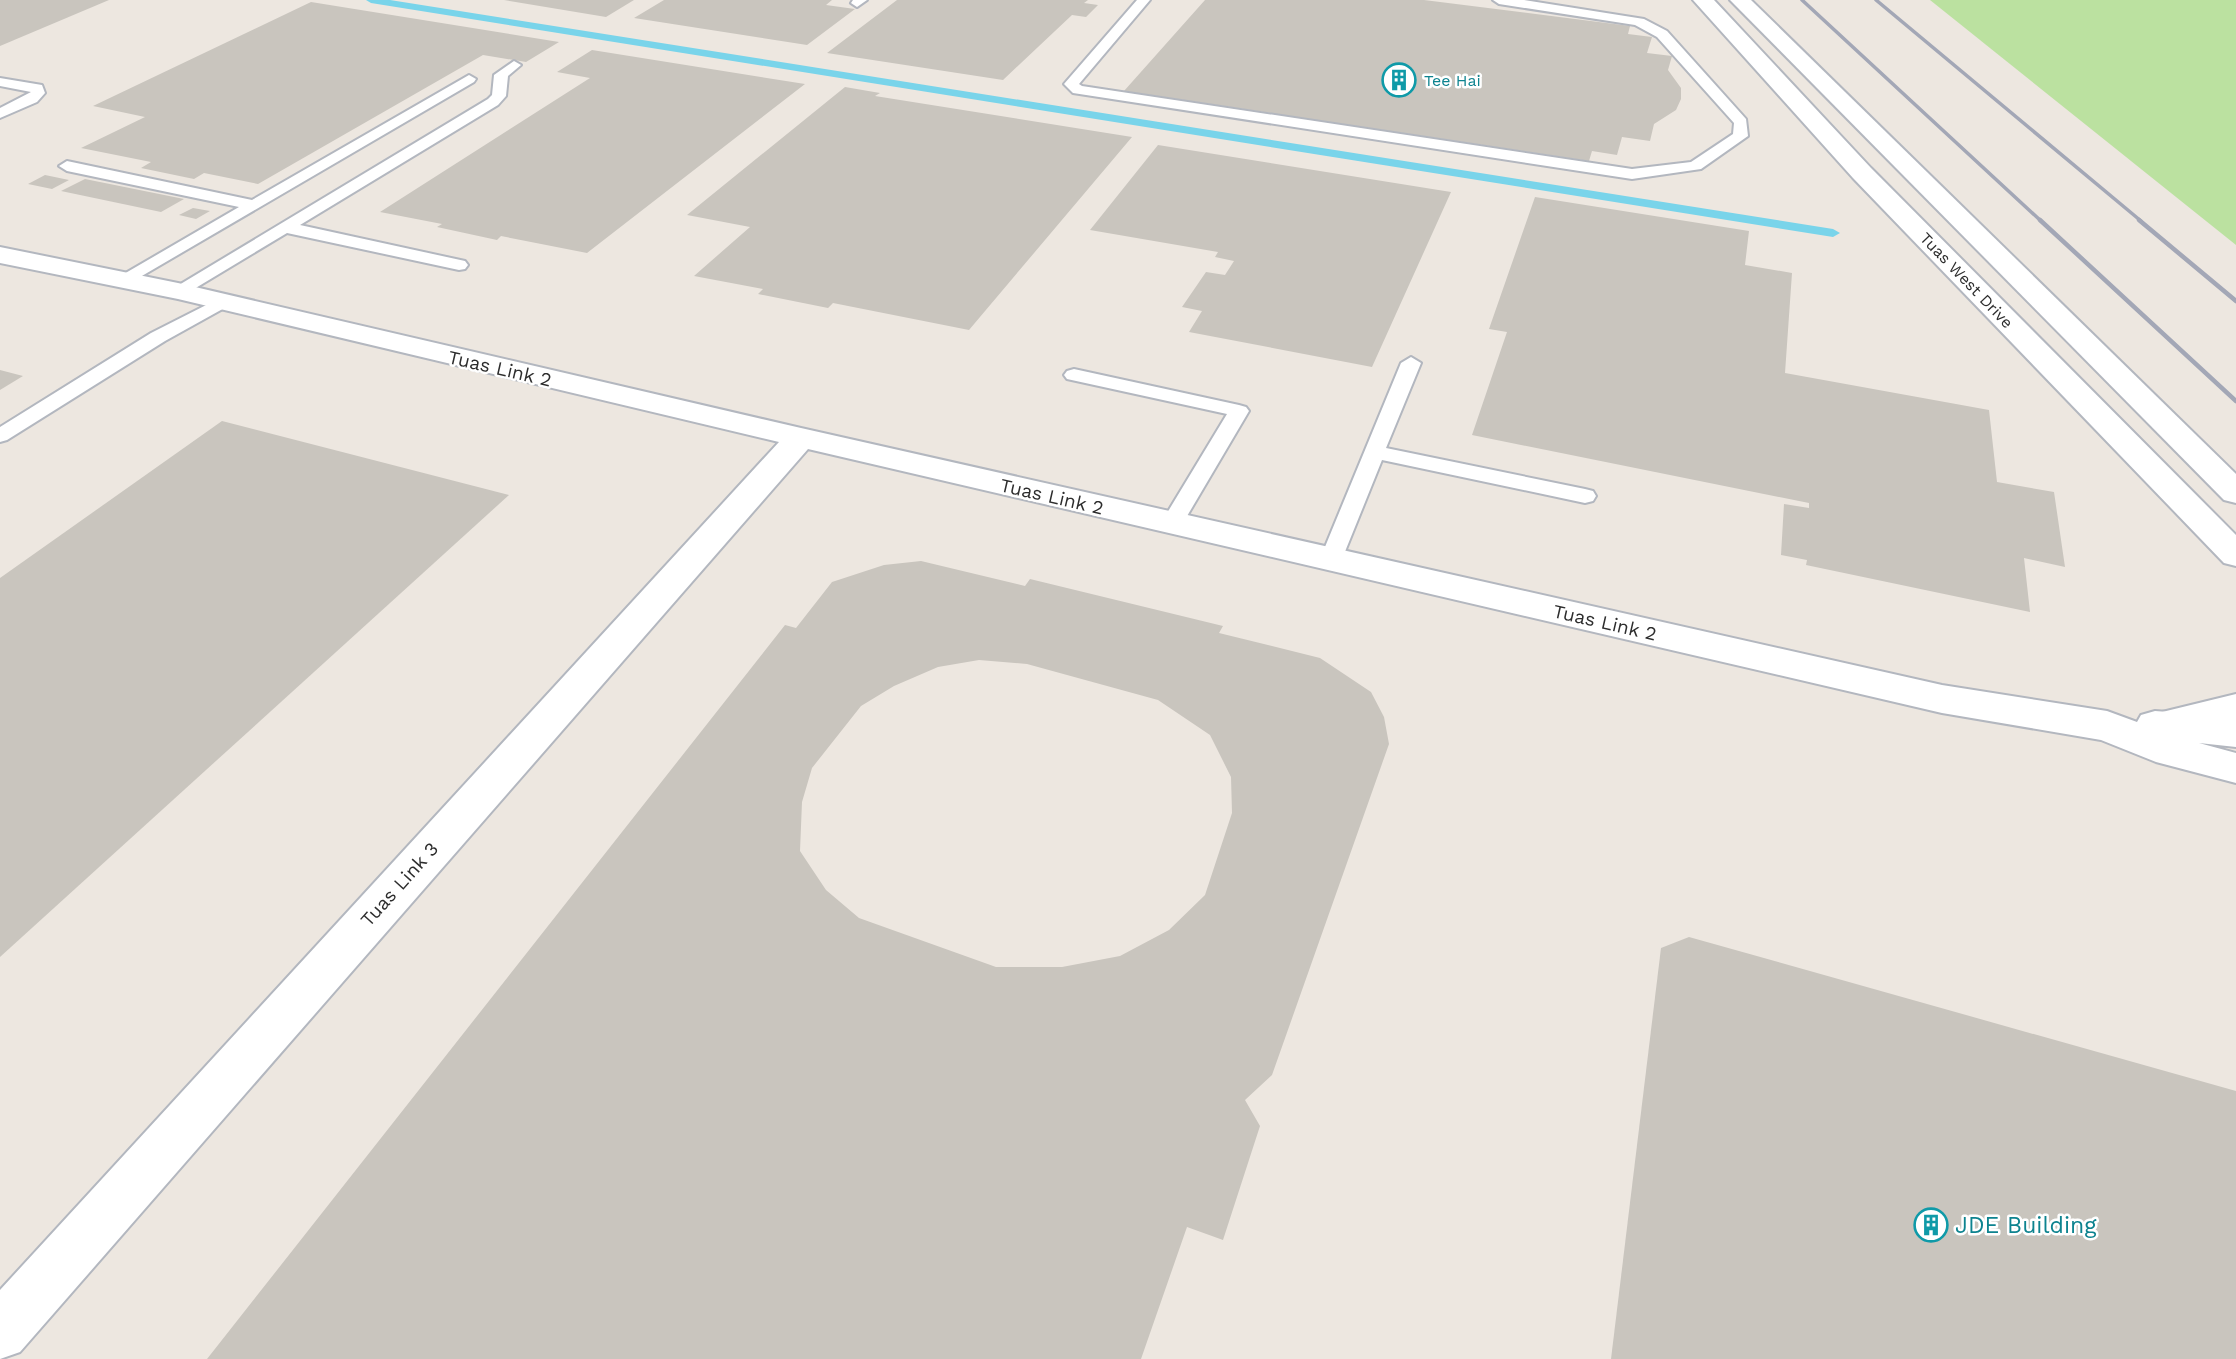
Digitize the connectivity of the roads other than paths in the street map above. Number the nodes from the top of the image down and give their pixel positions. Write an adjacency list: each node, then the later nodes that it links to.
1 (1144, 0): 2 (lane)
2 (1499, 0)
3 (1703, 0): 25 (street, Tuas West Drive)
4 (1740, 0): 22 (street, Tuas West Drive)
5 (514, 65): 11 (lane)
6 (469, 79): 10 (lane)
7 (0, 82): 8 (lane)
8 (0, 114)
9 (67, 166): 10 (lane)
10 (254, 205): 14 (lane)
11 (285, 227): 13 (lane); 15 (lane)
12 (0, 255): 14 (street, Tuas Link 2)
13 (460, 265)
14 (123, 282): 15 (street, Tuas Link 2)
15 (178, 291): 16 (street, Tuas Link 2)
16 (222, 302): 19 (lane); 20 (street, Tuas Link 2)
17 (1410, 363): 21 (lane)
18 (1074, 375): 24 (lane)
19 (0, 436)
20 (801, 438): 24 (street, Tuas Link 2); 32 (street, Tuas Link 3)
21 (1375, 452): 23 (lane); 26 (lane)
22 (2236, 493)
23 (1585, 496)
24 (1172, 523): 26 (street, Tuas Link 2)
25 (2236, 555)
26 (1331, 559): 29 (street, Tuas Link 2)
27 (2236, 708): 28 (street)
28 (2168, 724): 29 (street, Tuas Link 2); 30 (street, Tuas Link 2)
29 (2107, 726): 31 (street, Tuas Link 2)
30 (2236, 732)
31 (2236, 768)
32 (0, 1332)

